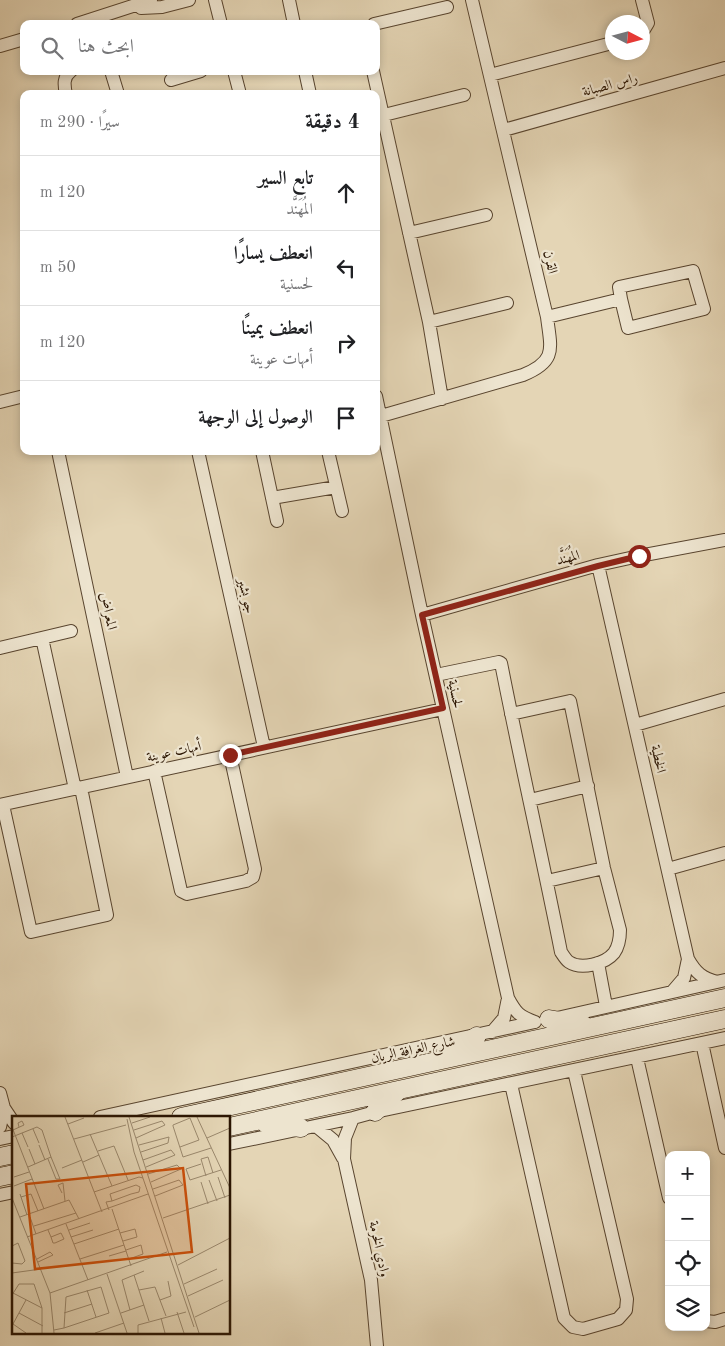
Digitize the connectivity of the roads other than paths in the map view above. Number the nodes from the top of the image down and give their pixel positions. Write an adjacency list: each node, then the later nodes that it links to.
1 (151, 0): 8 (street)
2 (189, 0): 8 (street)
3 (215, 0): 11 (street)
4 (289, 0): 12 (street)
5 (472, 0): 24 (street, القرن)
6 (642, 0): 9 (street)
7 (447, 7): 13 (street)
8 (130, 8): 10 (street)
9 (646, 15)
10 (92, 20)
11 (220, 20)
12 (293, 20)
13 (380, 23)
14 (20, 40): 16 (street)
15 (605, 45): 24 (street)
16 (0, 46)
17 (725, 68): 34 (street, راس الصبانة)
18 (67, 75): 26 (street)
19 (112, 75): 27 (street)
20 (188, 75): 25 (street)
21 (235, 75): 28 (street)
22 (306, 75): 29 (street)
23 (374, 75): 30 (street)
24 (490, 75): 34 (street, القرن)
25 (171, 80)
26 (65, 90)
27 (117, 90)
28 (239, 90)
29 (309, 90)
30 (378, 90)
31 (464, 95): 33 (street)
32 (380, 99): 33 (street)
33 (384, 115): 36 (street)
34 (504, 130): 39 (street, القرن)
35 (486, 215): 36 (street)
36 (409, 233): 40 (street)
37 (621, 299): 37 (street); 39 (street)
38 (507, 303): 40 (street)
39 (546, 317): 42 (street, القرن)
40 (429, 322): 42 (street)
41 (20, 397): 43 (street)
42 (442, 399): 45 (street, القرن)
43 (0, 402)
44 (380, 412): 45 (street, لحسنية)
45 (381, 416): 56 (street, لحسنية)
46 (59, 455): 68 (street, المعراض)
47 (199, 455): 65 (street, جو بشير)
48 (263, 455): 51 (street)
49 (329, 455): 50 (street)
50 (336, 487): 51 (street); 52 (street)
51 (272, 498): 53 (street)
52 (342, 510)
53 (277, 521)
54 (725, 540): 55 (street, المُهَنَّد)
55 (598, 566): 56 (street, المُهَنَّد); 64 (street, الخطية)
56 (422, 615): 60 (street, لحسنية)
57 (71, 631): 58 (street)
58 (42, 638): 59 (street); 70 (street)
59 (0, 648)
60 (436, 675): 62 (street, لحسنية); 63 (street)
61 (725, 699): 64 (street)
62 (443, 708): 65 (street, أمهات عوينة); 81 (street, لحسنية)
63 (511, 714): 69 (street); 71 (street)
64 (635, 725): 75 (street, الخطية)
65 (264, 747): 66 (street, أمهات عوينة)
66 (230, 755): 67 (street, أمهات عوينة); 67 (street)
67 (154, 771): 68 (street, أمهات عوينة)
68 (127, 778): 70 (street, أمهات عوينة)
69 (588, 786): 71 (street); 74 (street)
70 (78, 788): 72 (street, أمهات عوينة); 72 (street)
71 (530, 800): 76 (street)
72 (1, 805)
73 (725, 853): 75 (street)
74 (604, 868): 76 (street); 78 (street)
75 (668, 869): 77 (street, الخطية)
76 (547, 880): 78 (street)
77 (688, 959): 79 (street, الخطية); 80 (street)
78 (598, 963): 83 (street)
79 (721, 981): 80 (street, شارع الغرافة الريان)
80 (672, 992): 83 (street, شارع الغرافة الريان)
81 (508, 998): 85 (street, لحسنية); 87 (street, لحسنية)
82 (725, 998): 86 (main road, شارع الغرافة الريان)
83 (606, 1006): 85 (street, شارع الغرافة الريان)
84 (725, 1018): 94 (main road)
85 (542, 1021): 86 (main road); 87 (street, شارع الغرافة الريان)
86 (595, 1027): 91 (main road, شارع الغرافة الريان)
87 (485, 1034): 91 (main road); 98 (street, شارع الغرافة الريان)
88 (725, 1038): 89 (street)
89 (702, 1043): 90 (street); 107 (street)
90 (637, 1058): 92 (street); 111 (street)
91 (439, 1060): 99 (main road, شارع الغرافة الريان)
92 (574, 1071): 93 (street); 93 (street)
93 (511, 1084): 97 (street)
94 (401, 1089): 97 (main road); 102 (main road)
95 (0, 1092): 96 (street)
96 (4, 1108): 101 (street); 103 (street)
97 (375, 1112): 100 (street)
98 (105, 1116)
99 (186, 1116)
100 (354, 1118): 105 (street); 108 (street, وادي الخرمة)
101 (12, 1120)
102 (254, 1122): 104 (main road); 105 (main road)
103 (0, 1127)
104 (230, 1127)
105 (308, 1127): 106 (street); 108 (street, وادي الخرمة)
106 (230, 1144)
107 (725, 1148)
108 (344, 1160): 114 (street, وادي الخرمة)
109 (3, 1180): 110 (street)
110 (12, 1190)
111 (669, 1196)
112 (725, 1319): 113 (street)
113 (710, 1321)
114 (377, 1346)

